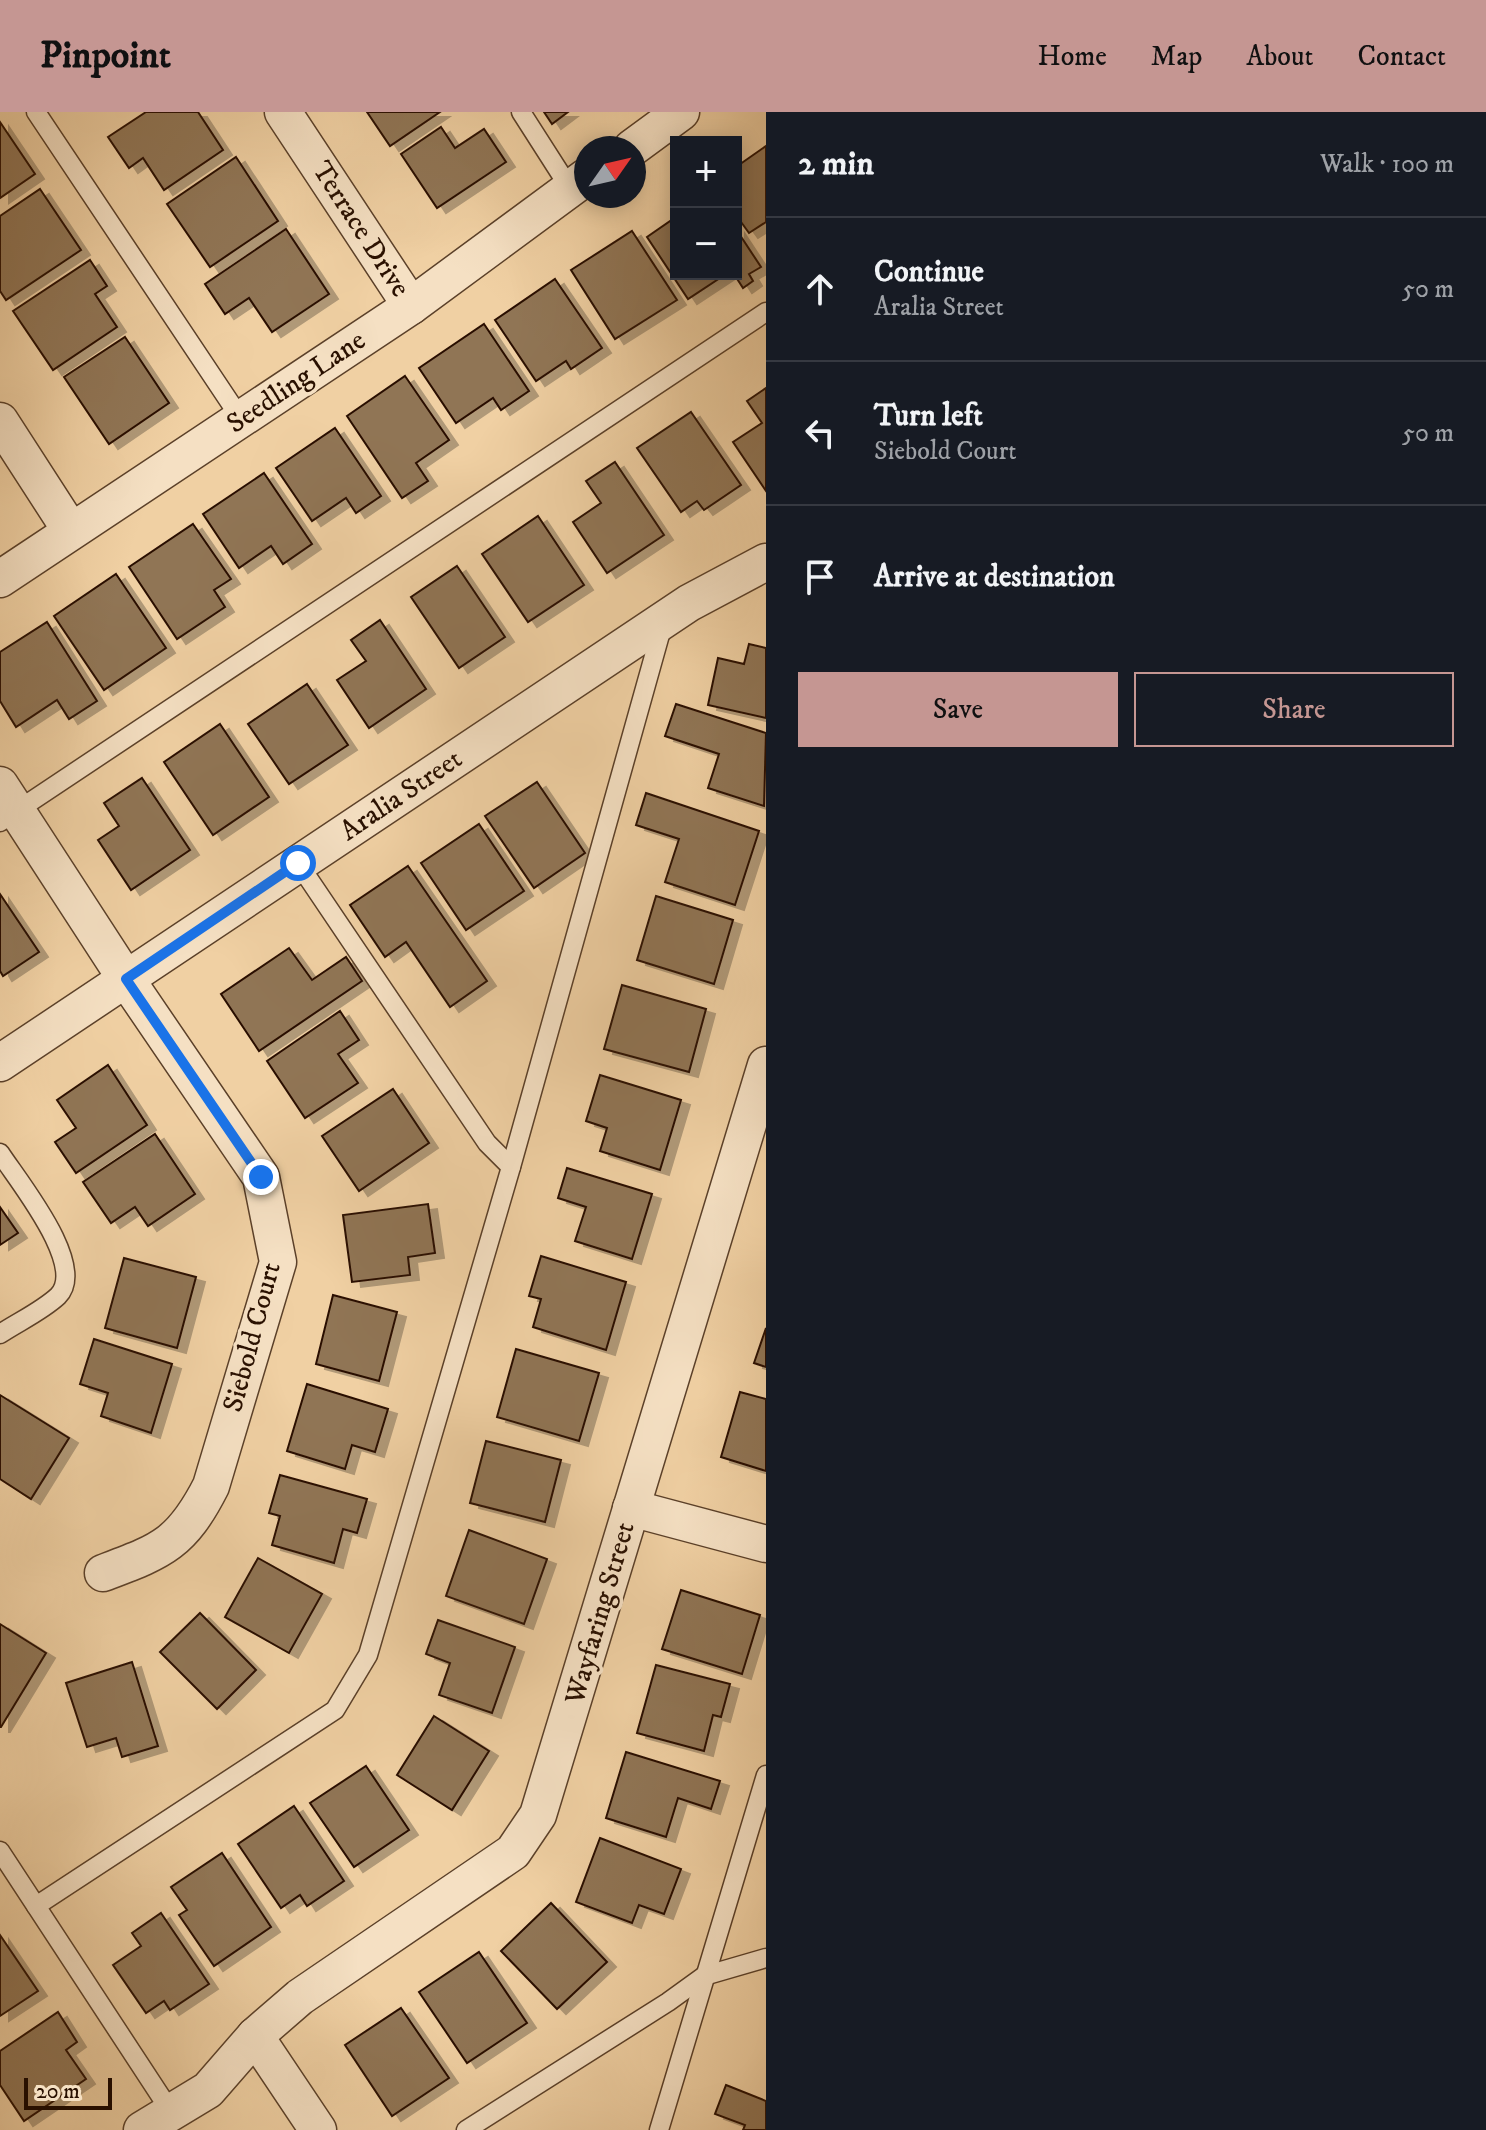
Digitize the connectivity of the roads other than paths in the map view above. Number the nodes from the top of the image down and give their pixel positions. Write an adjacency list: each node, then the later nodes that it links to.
1 (36, 112): 10 (lane)
2 (283, 112): 8 (street, Terrace Drive)
3 (521, 112): 6 (lane)
4 (681, 112): 5 (street)
5 (646, 138)
6 (574, 177)
7 (574, 185): 8 (street, Seedling Lane)
8 (411, 306): 10 (street, Seedling Lane)
9 (766, 312): 16 (lane)
10 (241, 419): 12 (street, Seedling Lane)
11 (0, 421): 12 (street)
12 (71, 531): 14 (street, Seedling Lane)
13 (766, 562): 15 (street, Aralia Street)
14 (0, 579)
15 (665, 619): 17 (street, Aralia Street); 22 (lane)
16 (6, 806): 18 (street, Siebold Court)
17 (298, 863): 18 (street, Aralia Street); 22 (lane)
18 (126, 979): 19 (street, Aralia Street); 26 (street, Siebold Court)
19 (0, 1063)
20 (766, 1065): 24 (street, Wayfaring Street)
21 (0, 1153): 23 (lane)
22 (511, 1167): 29 (lane)
23 (0, 1334)
24 (631, 1508): 25 (street); 32 (street, Wayfaring Street)
25 (766, 1544)
26 (103, 1573)
27 (766, 1775): 31 (lane)
28 (0, 1851): 29 (lane)
29 (36, 1906): 33 (lane)
30 (766, 1958): 31 (lane)
31 (704, 1976): 35 (lane); 36 (lane)
32 (255, 2036): 33 (street, Wayfaring Street); 34 (street)
33 (156, 2121)
34 (318, 2130)
35 (466, 2130)
36 (659, 2130)

